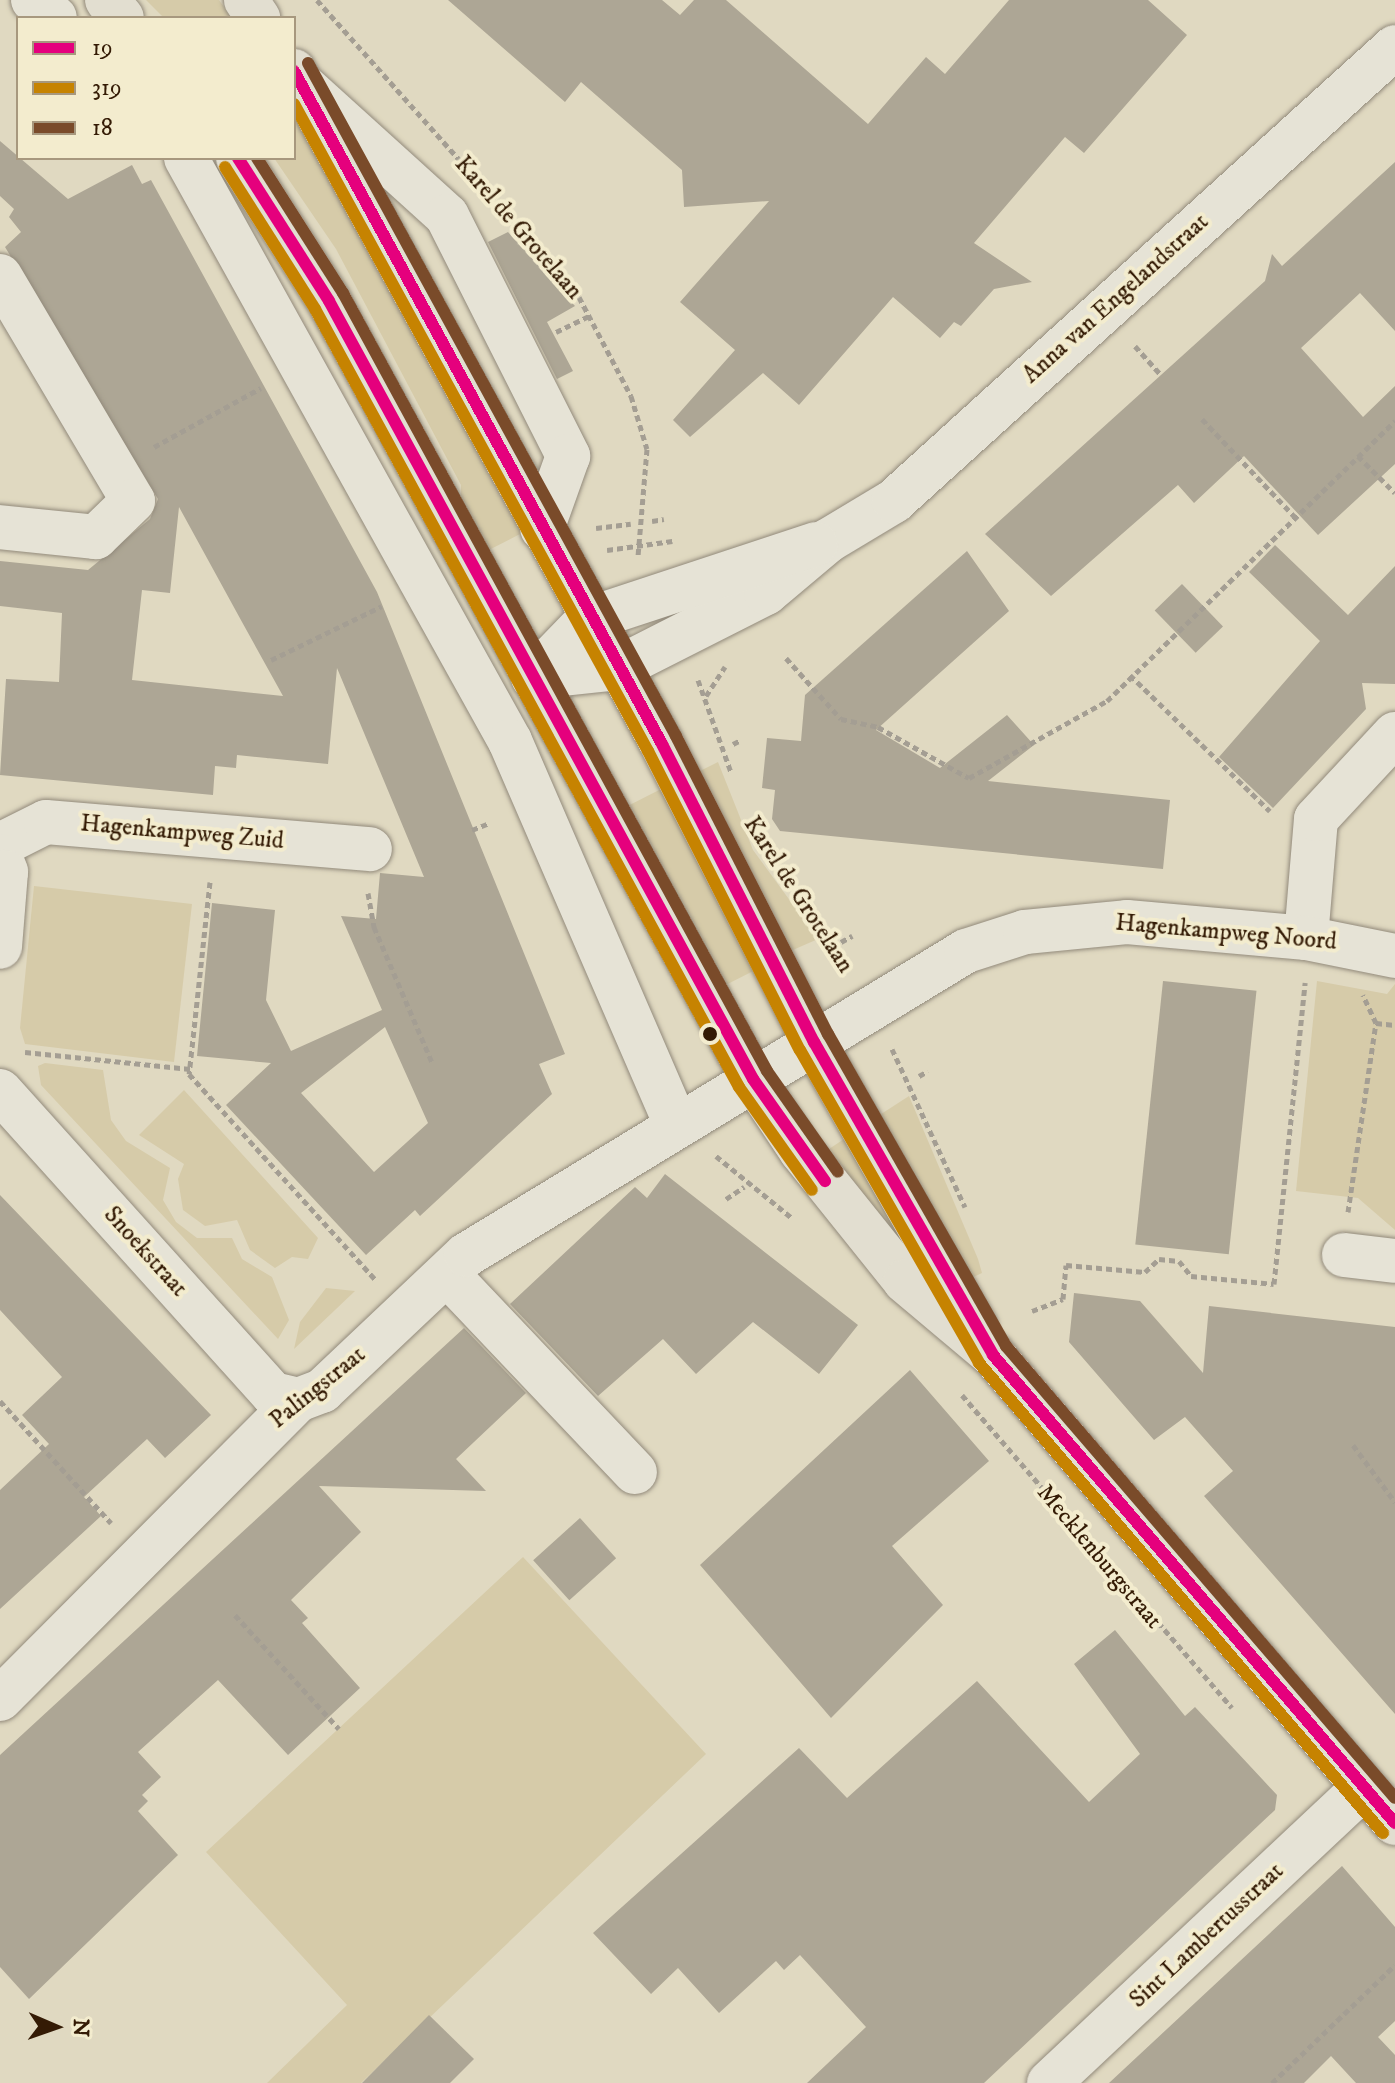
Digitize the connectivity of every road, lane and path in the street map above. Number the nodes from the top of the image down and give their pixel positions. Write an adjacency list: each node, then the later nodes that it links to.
1 (33, 0): 4 (street)
2 (107, 0): 5 (main road)
3 (317, 0): 10 (path, Karel de Grotelaan)
4 (53, 16)
5 (120, 16)
6 (1395, 47): 28 (street, Anna van Engelandstraat)
7 (299, 79): 26 (main road, Karel de Grotelaan); 26 (street, Karel de Grotelaan)
8 (187, 160): 67 (street)
9 (239, 160): 37 (main road)
10 (471, 173)
11 (481, 184): 29 (path, Karel de Grotelaan)
12 (0, 276): 19 (street)
13 (1133, 344): 14 (path)
14 (1161, 375)
15 (271, 382): 19 (path)
16 (1202, 419): 21 (path)
17 (1395, 421): 18 (path)
18 (1358, 456): 20 (path); 21 (path)
19 (115, 469): 25 (street)
20 (1395, 493)
21 (1294, 516): 36 (path)
22 (664, 519): 23 (path)
23 (652, 521)
24 (631, 524): 27 (path)
25 (0, 527)
26 (542, 529): 31 (main road, Karel de Grotelaan)
27 (589, 529)
28 (829, 540): 29 (street, Anna van Engelandstraat); 32 (street, Anna van Engelandstraat)
29 (654, 596): 31 (street, Anna van Engelandstraat)
30 (391, 601): 34 (path)
31 (589, 619): 35 (main road, Karel de Grotelaan); 37 (street, Anna van Engelandstraat)
32 (676, 639): 35 (street, Anna van Engelandstraat); 41 (path)
33 (786, 658): 36 (path)
34 (271, 660)
35 (618, 668): 37 (street, Anna van Engelandstraat); 59 (main road, Karel de Grotelaan)
36 (1130, 675): 42 (path)
37 (533, 677): 65 (main road)
38 (1395, 734): 53 (street)
39 (741, 740): 40 (path)
40 (733, 744)
41 (733, 779)
42 (1275, 815)
43 (489, 823): 44 (path)
44 (472, 830)
45 (214, 836): 46 (street, Hagenkampweg Zuid); 47 (street, Hagenkampweg Zuid); 62 (path)
46 (0, 845)
47 (370, 849): 61 (path)
48 (0, 856): 52 (street)
49 (779, 869): 56 (path, Karel de Grotelaan)
50 (852, 936): 51 (path)
51 (841, 942)
52 (0, 947)
53 (1306, 955): 54 (street, Hagenkampweg Noord); 56 (street, Hagenkampweg Noord); 75 (path)
54 (1395, 956)
55 (1360, 988): 57 (path)
56 (870, 1010): 59 (street, Hagenkampweg Noord)
57 (1376, 1023): 58 (path); 69 (path)
58 (1395, 1025)
59 (814, 1042): 65 (street, Hagenkampweg Noord); 77 (main road, Mecklenburgstraat)
60 (16, 1051): 62 (path)
61 (432, 1062)
62 (190, 1069): 76 (path)
63 (928, 1071): 64 (path)
64 (919, 1076)
65 (753, 1079): 67 (street, Hagenkampweg Noord); 77 (main road, Mecklenburgstraat)
66 (0, 1091): 79 (street, Snoekstraat)
67 (675, 1123): 71 (path); 74 (street, Palingstraat)
68 (744, 1187): 70 (path)
69 (1349, 1196)
70 (726, 1199)
71 (798, 1223)
72 (1344, 1255): 73 (street)
73 (1395, 1261)
74 (447, 1274): 76 (street, Palingstraat); 82 (street)
75 (1032, 1311)
76 (406, 1312): 79 (street, Palingstraat)
77 (993, 1355): 89 (main road, Mecklenburgstraat)
78 (953, 1385): 87 (path, Mecklenburgstraat)
79 (298, 1400): 84 (street, Palingstraat)
80 (0, 1401): 84 (path)
81 (1353, 1445): 83 (path)
82 (635, 1472)
83 (1395, 1502)
84 (140, 1557): 86 (street, Palingstraat)
85 (235, 1615): 88 (path)
86 (0, 1699)
87 (1247, 1716)
88 (339, 1729)
89 (1386, 1809): 91 (street, Sint Lambertusstraat)
90 (1395, 1965): 92 (path)
91 (1049, 2083)
92 (1272, 2083)

